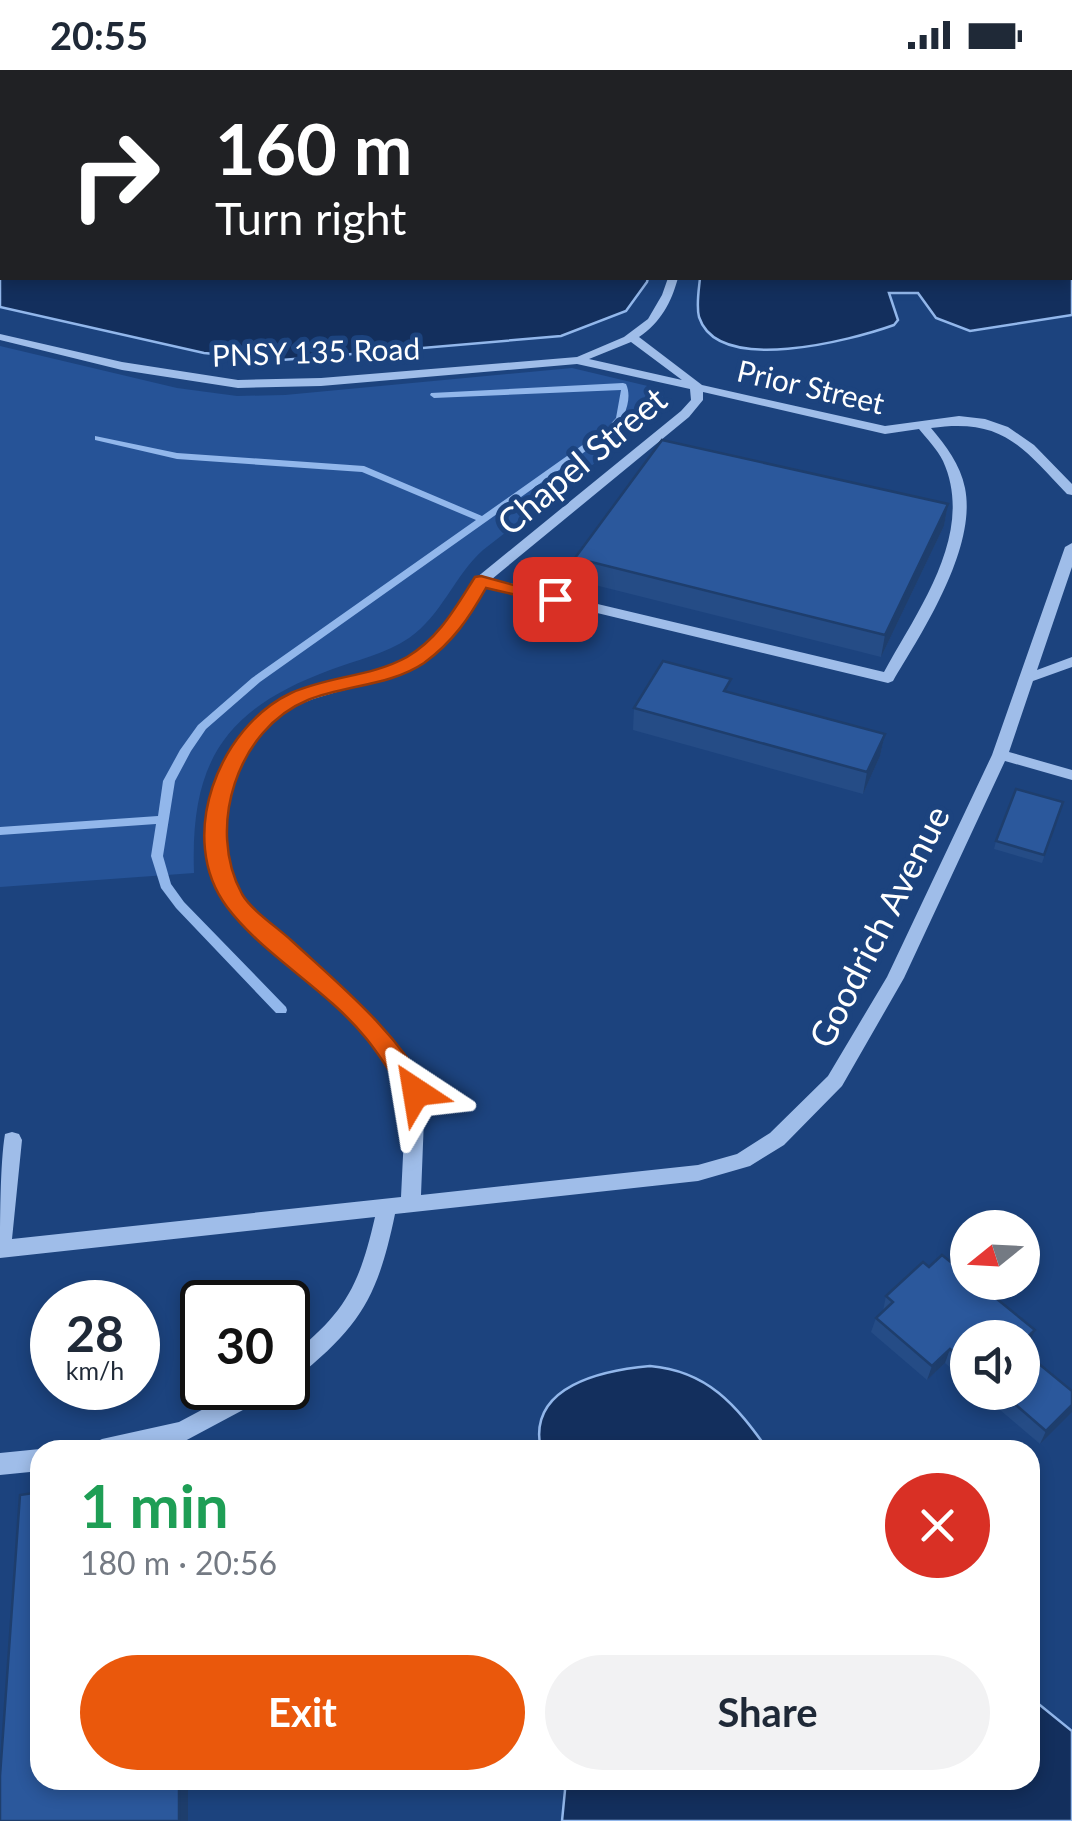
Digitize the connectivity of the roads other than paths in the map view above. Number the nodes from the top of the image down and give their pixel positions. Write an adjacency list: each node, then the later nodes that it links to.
1 (672, 280): 3 (street)
2 (0, 337): 4 (street, PNSY 135 Road)
3 (634, 339): 4 (street); 5 (street, Chapel Street)
4 (577, 360): 5 (street, Prior Street)
5 (696, 385): 6 (street, Prior Street); 9 (street, Chapel Street)
6 (924, 427): 7 (street, Prior Street); 9 (street)
7 (1072, 491)
8 (1072, 547): 11 (street, Goodrich Avenue)
9 (481, 581): 15 (street, Chapel Street)
10 (1072, 662): 11 (street)
11 (1028, 678): 12 (street, Goodrich Avenue)
12 (1000, 756): 13 (street); 15 (street, Goodrich Avenue)
13 (1072, 775)
14 (12, 1140): 17 (street)
15 (411, 1204): 16 (street, Goodrich Avenue)
16 (387, 1206): 17 (street, Goodrich Avenue); 18 (street)
17 (1, 1249)
18 (310, 1354)
19 (222, 1410): 20 (street)
20 (147, 1440)
21 (30, 1461): 22 (street)
22 (0, 1464)

